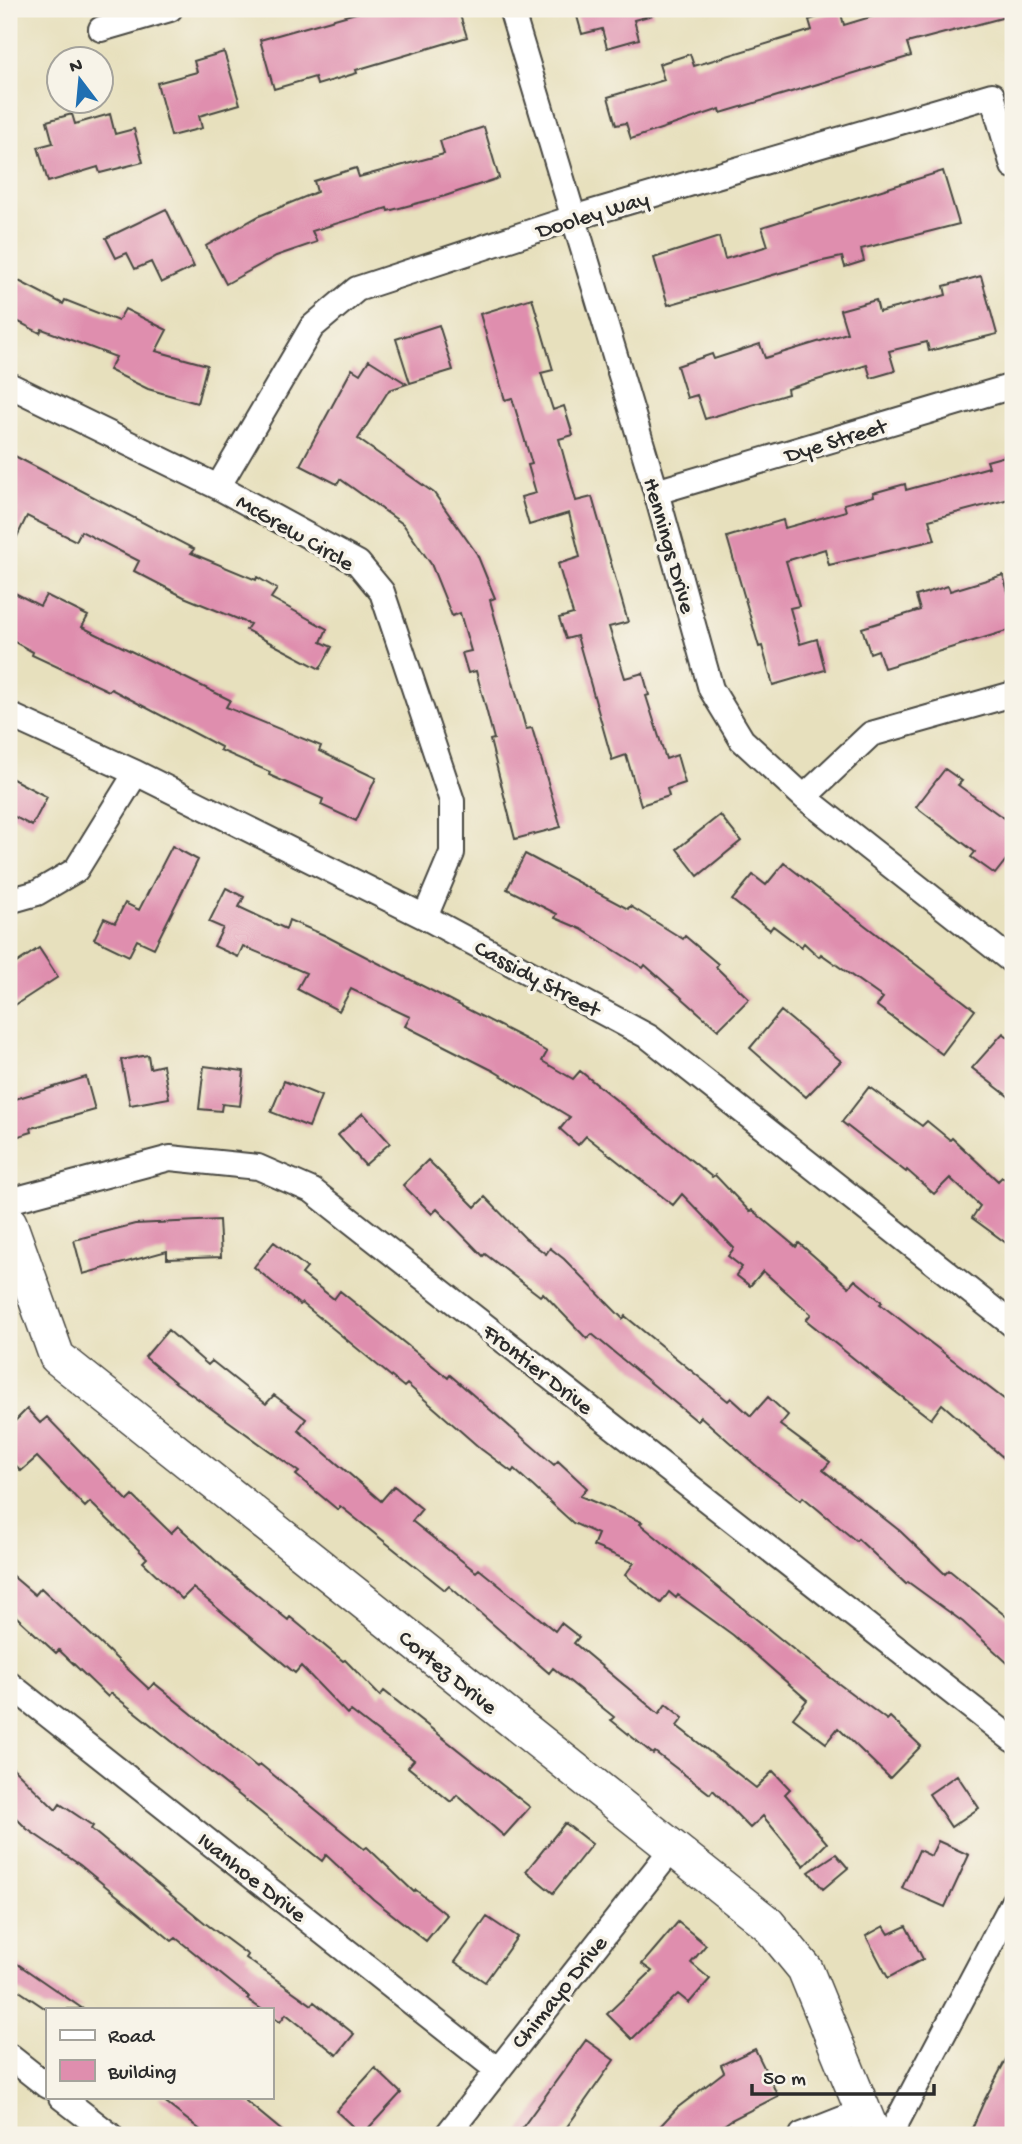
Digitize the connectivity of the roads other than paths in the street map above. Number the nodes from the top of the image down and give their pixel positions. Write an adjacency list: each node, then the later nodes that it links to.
1 (170, 9): 3 (street)
2 (512, 9): 5 (street, Hennings Drive)
3 (102, 29)
4 (1013, 166): 5 (street, Dooley Way)
5 (573, 218): 8 (street, Dooley Way); 9 (street, Hennings Drive)
6 (9, 385): 8 (street, McGrew Circle)
7 (1013, 386): 9 (street, Dye Street)
8 (218, 487): 15 (street, McGrew Circle)
9 (656, 492): 13 (street, Hennings Drive)
10 (1013, 694): 13 (street)
11 (9, 715): 12 (street, Cassidy Street)
12 (136, 773): 14 (street); 15 (street, Cassidy Street)
13 (804, 797): 16 (street, Hennings Drive)
14 (9, 901)
15 (425, 917): 19 (street, Cassidy Street)
16 (1013, 962)
17 (9, 1202): 21 (street, Frontier Drive)
18 (9, 1223): 22 (street, Cortez Drive)
19 (1013, 1325)
20 (9, 1684): 25 (street, Ivanhoe Drive)
21 (1013, 1740)
22 (671, 1849): 25 (street, Chimayo Drive); 28 (street, Cortez Drive)
23 (1013, 1902): 32 (street)
24 (9, 2056): 26 (street)
25 (496, 2069): 30 (street, Chimayo Drive)
26 (46, 2085)
27 (62, 2098): 29 (street)
28 (868, 2123): 31 (street)
29 (110, 2135)
30 (447, 2135)
31 (802, 2135)
32 (890, 2135)

